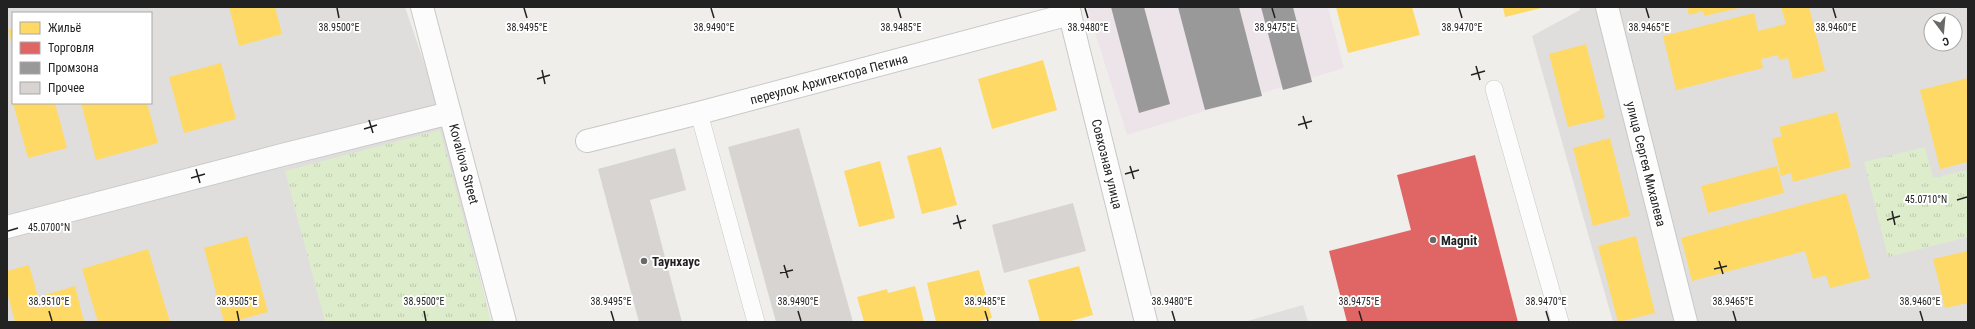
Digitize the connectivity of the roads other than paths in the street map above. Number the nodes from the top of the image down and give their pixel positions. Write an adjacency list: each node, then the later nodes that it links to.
1 (422, 7): 5 (street, Kovaliova Street)
2 (1607, 7): 13 (street, улица Сергея Михалева)
3 (1069, 11): 6 (street, переулок Архитектора Петина); 11 (street, Совхозная улица)
4 (1494, 89): 12 (lane)
5 (450, 113): 8 (street); 9 (street, Kovaliova Street)
6 (699, 113): 7 (street, переулок Архитектора Петина); 10 (lane)
7 (587, 141)
8 (7, 227)
9 (505, 322)
10 (756, 322)
11 (1146, 322)
12 (1560, 322)
13 (1686, 322)

